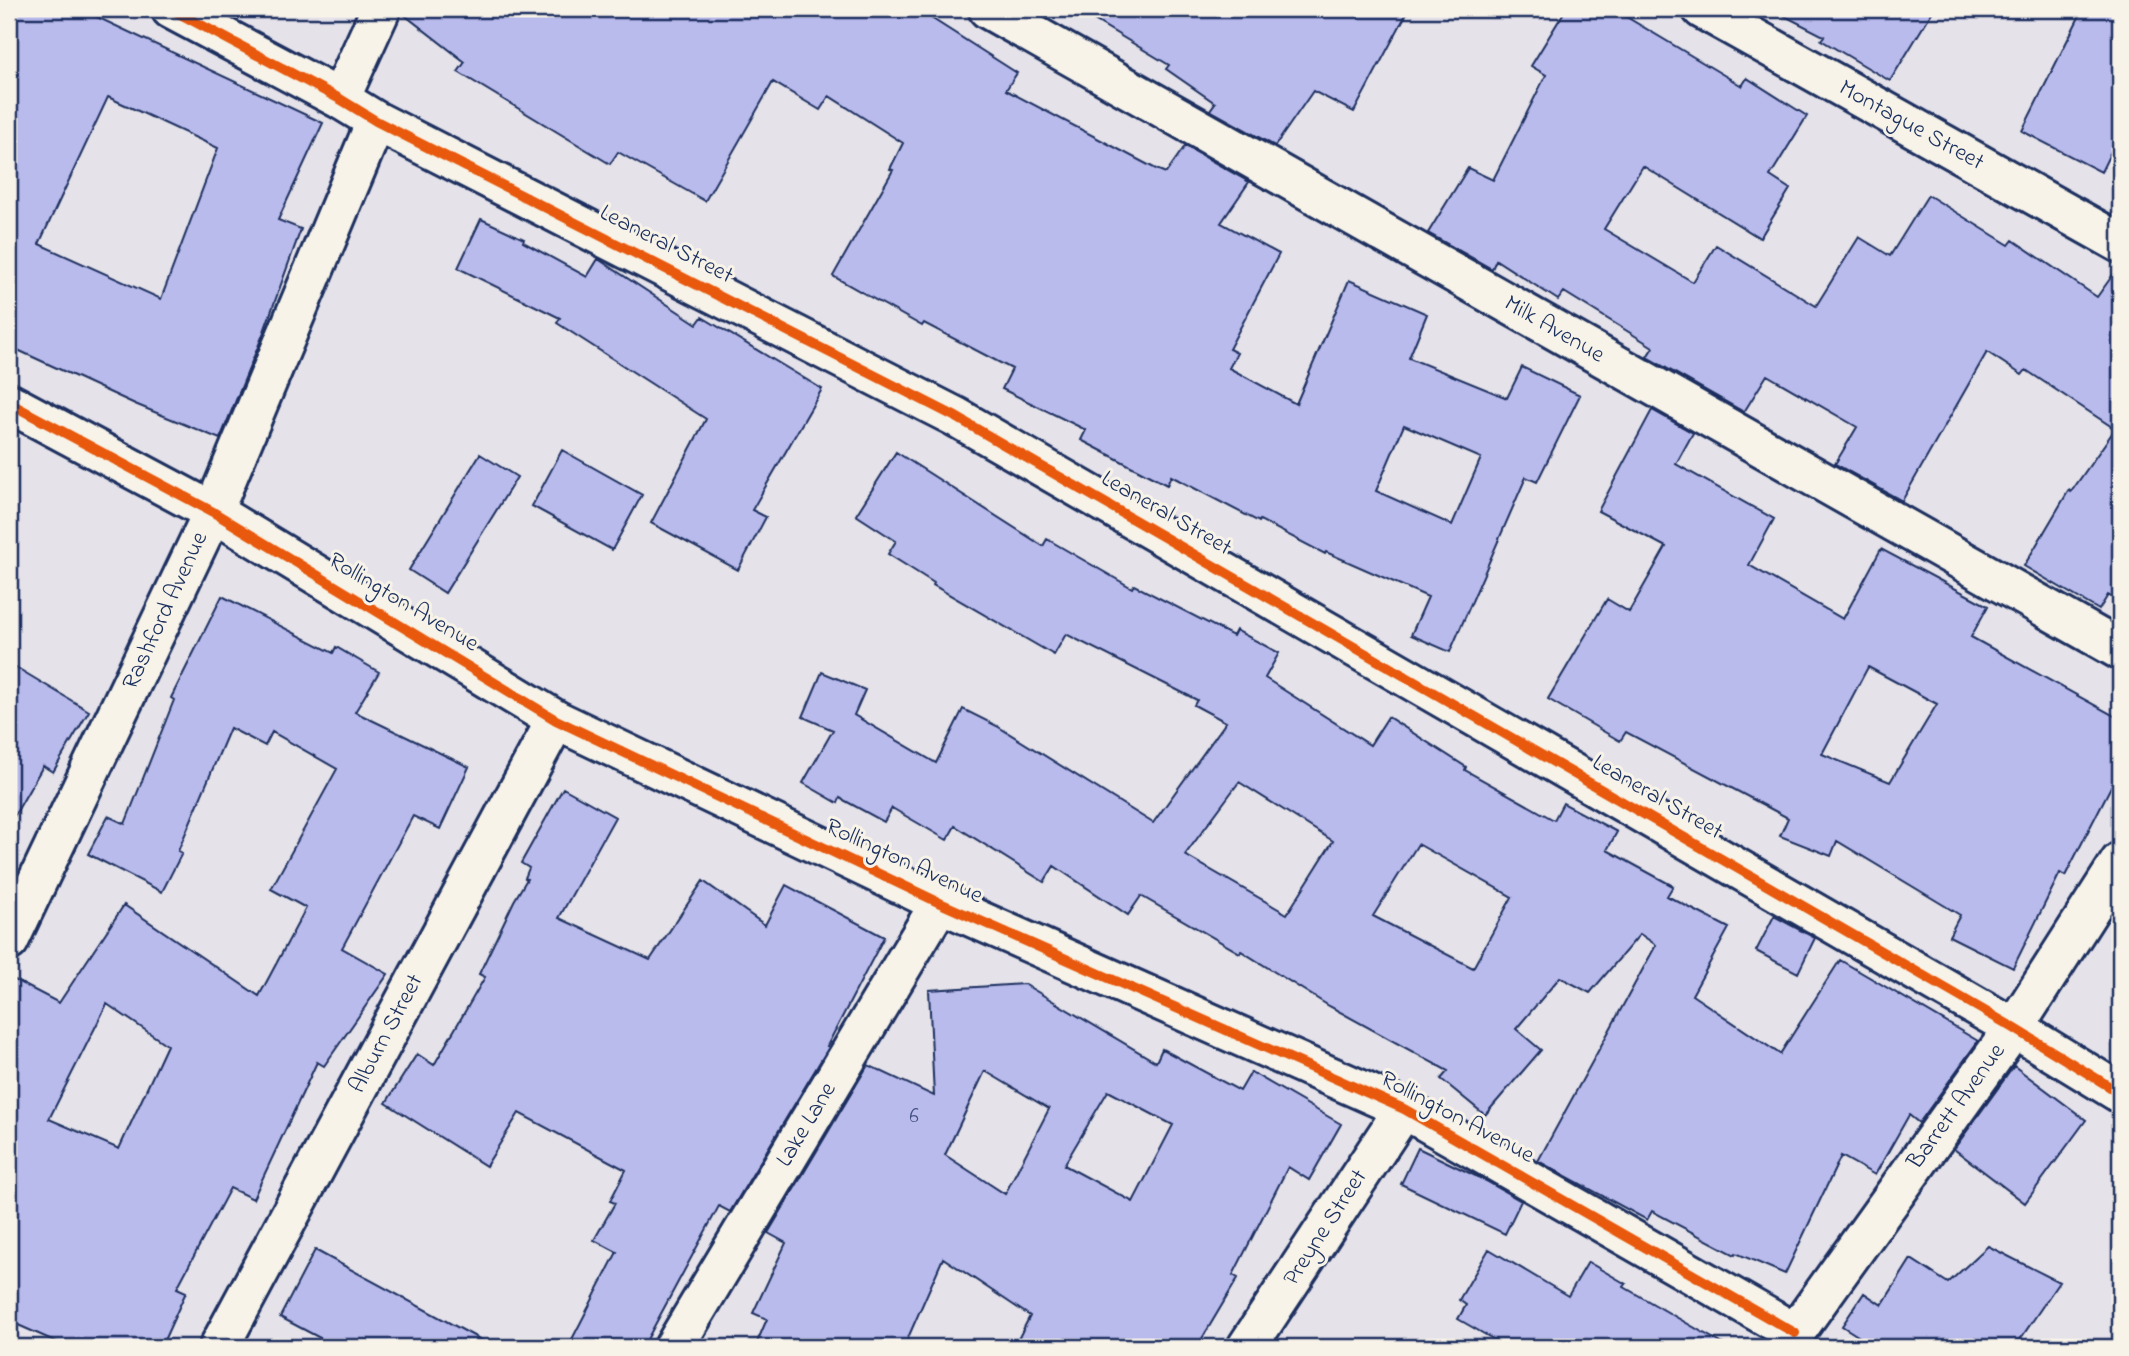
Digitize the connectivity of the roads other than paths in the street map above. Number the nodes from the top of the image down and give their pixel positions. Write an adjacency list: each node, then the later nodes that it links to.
1 (171, 9): 5 (street, Leaneral Street)
2 (381, 9): 5 (street)
3 (988, 9): 10 (street, Milk Avenue)
4 (1702, 9): 7 (street, Montague Street)
5 (340, 99): 6 (street, Leaneral Street)
6 (376, 121): 9 (street, Rashford Avenue); 15 (street, Leaneral Street)
7 (2120, 243)
8 (9, 403): 9 (street, Rollington Avenue)
9 (213, 512): 11 (street, Rollington Avenue); 14 (street, Rashford Avenue)
10 (2120, 650)
11 (556, 720): 13 (street, Rollington Avenue); 19 (street, Alburn Street)
12 (2120, 862): 15 (street, Barrett Avenue)
13 (940, 903): 17 (street, Rollington Avenue); 20 (street, Lake Lane)
14 (9, 941)
15 (2014, 1028): 16 (street, Leaneral Street); 18 (street, Barrett Avenue)
16 (2120, 1093)
17 (1404, 1109): 18 (street, Rollington Avenue); 21 (street, Preyne Street)
18 (1790, 1340)
19 (219, 1347)
20 (674, 1347)
21 (1247, 1347)

